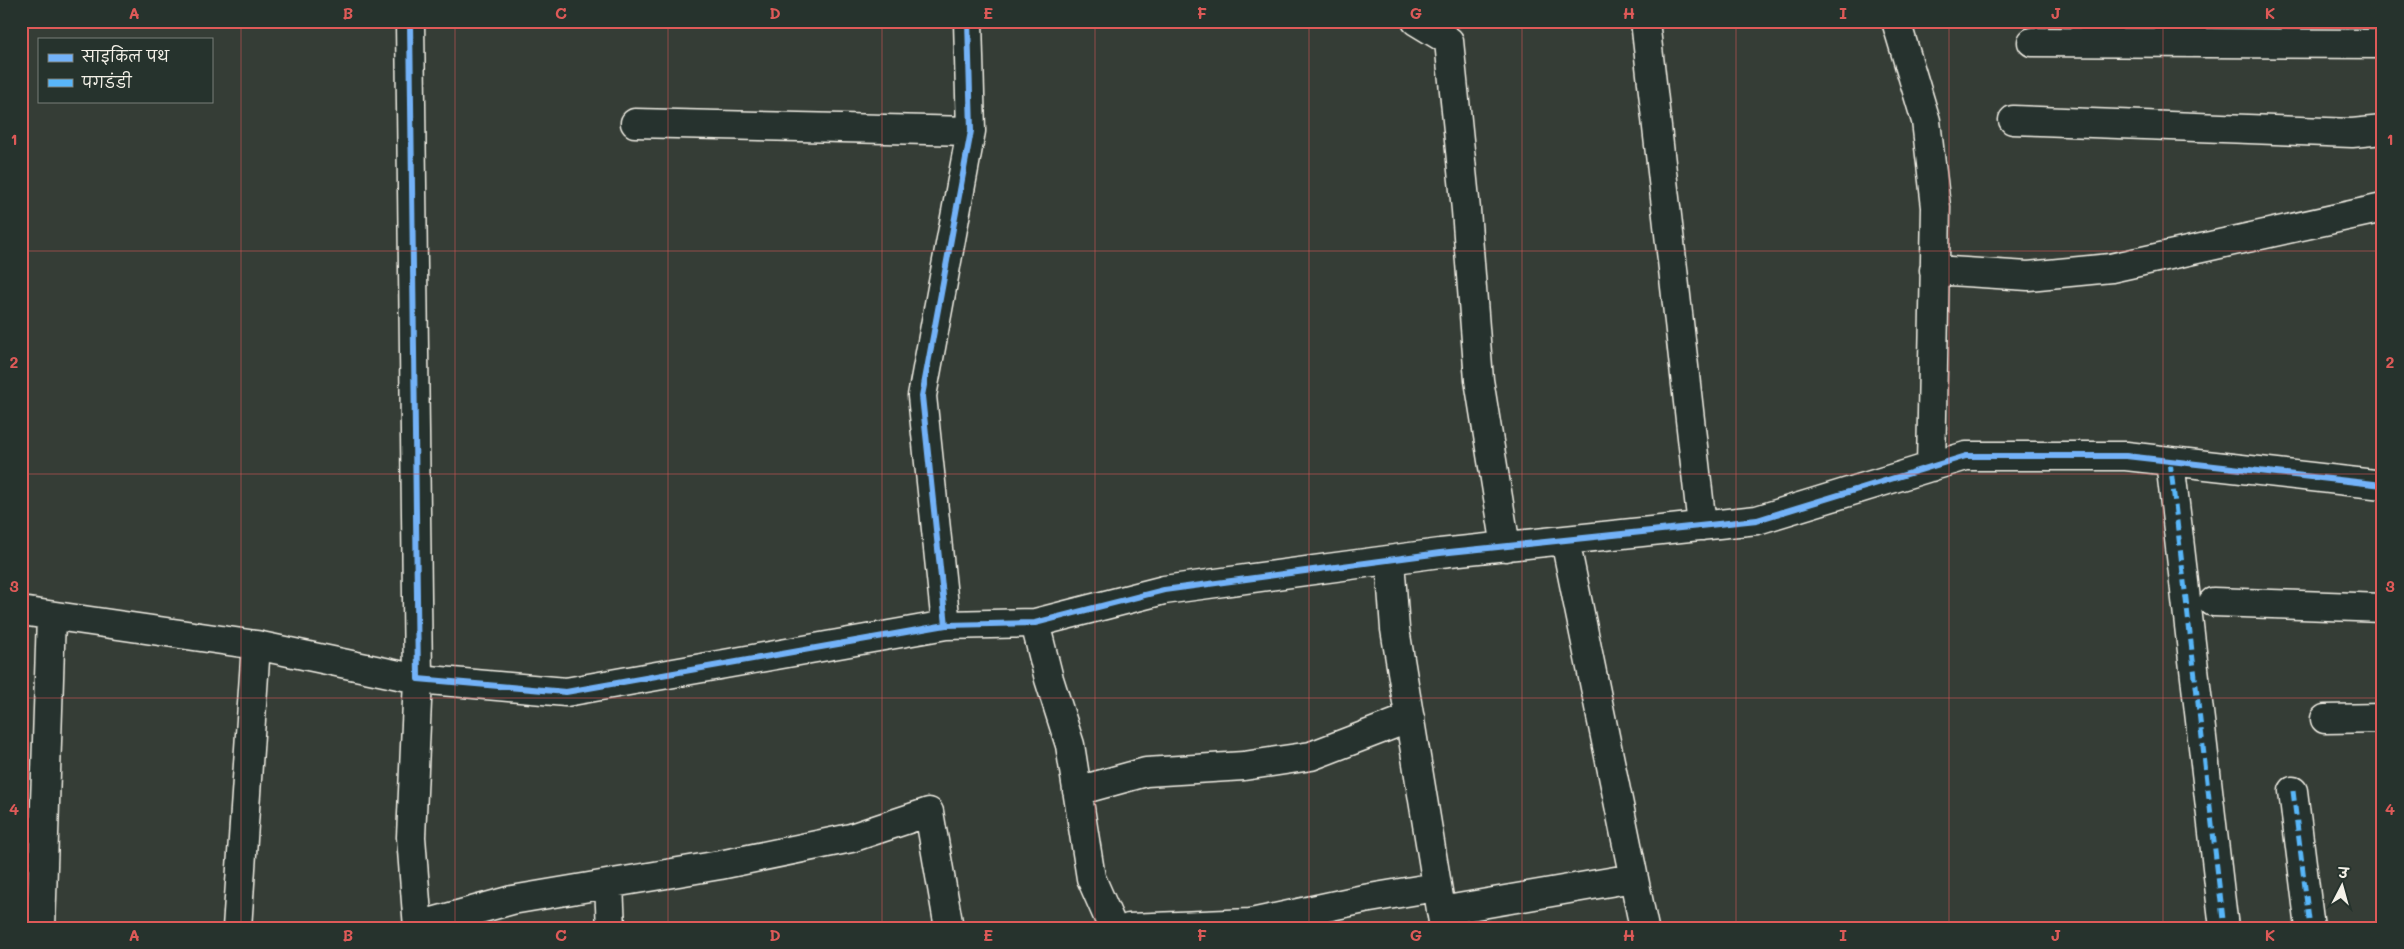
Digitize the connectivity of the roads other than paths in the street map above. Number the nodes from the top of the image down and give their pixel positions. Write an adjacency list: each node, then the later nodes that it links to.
1 (410, 21): 28 (street)
2 (968, 21): 11 (street)
3 (1416, 21): 19 (street)
4 (1645, 21): 17 (street)
5 (1896, 21): 13 (street)
6 (2032, 42): 7 (street)
7 (2383, 44)
8 (2013, 120): 10 (street)
9 (635, 123): 11 (street)
10 (2383, 130)
11 (971, 131): 26 (street)
12 (2383, 208): 13 (street)
13 (1934, 270): 15 (street)
14 (2170, 461): 15 (street); 16 (street); 46 (street)
15 (1931, 467): 17 (street)
16 (2383, 485)
17 (1702, 526): 18 (street)
18 (1565, 540): 19 (street); 34 (street)
19 (1506, 546): 20 (street)
20 (1390, 560): 25 (street); 29 (street)
21 (2213, 602): 22 (street)
22 (2383, 608)
23 (21, 611): 24 (street)
24 (50, 616): 27 (street); 39 (street)
25 (1035, 622): 26 (street); 32 (street)
26 (946, 625): 28 (street)
27 (256, 645): 28 (street); 40 (street)
28 (418, 679): 38 (street)
29 (1410, 718): 32 (street); 36 (street)
30 (2383, 718): 31 (street)
31 (2325, 719)
32 (1077, 790): 43 (street)
33 (2293, 791): 47 (street)
34 (1634, 878): 36 (street); 45 (street)
35 (609, 885): 38 (street); 41 (street); 42 (street)
36 (1440, 908): 37 (street)
37 (1275, 923): 44 (street)
38 (418, 927)
39 (41, 928)
40 (237, 928)
41 (611, 928)
42 (949, 928)
43 (1113, 928)
44 (1129, 928)
45 (1644, 928)
46 (2224, 928)
47 (2310, 928)

